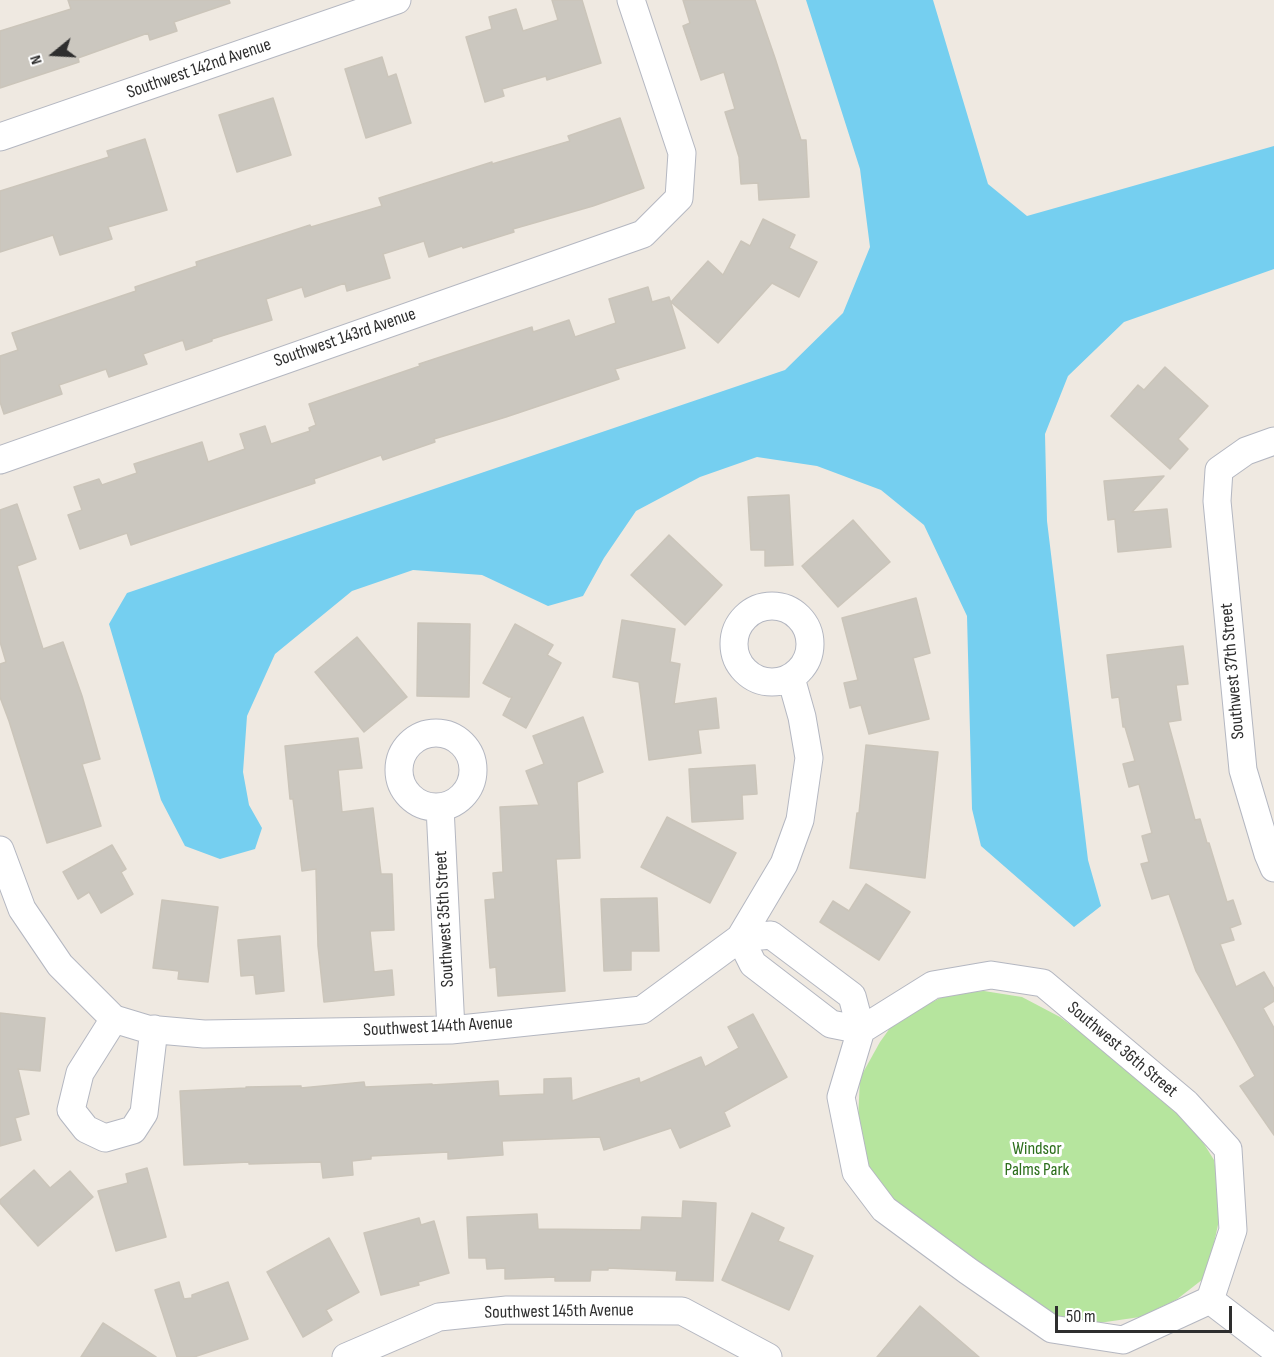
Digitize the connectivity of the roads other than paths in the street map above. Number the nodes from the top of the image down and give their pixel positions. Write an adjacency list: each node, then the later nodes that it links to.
1 (397, 0): 3 (street, Southwest 142nd Avenue)
2 (631, 0): 5 (street, Southwest 143rd Avenue)
3 (0, 137)
4 (1274, 441): 9 (street, Southwest 37th Street)
5 (0, 460)
6 (791, 678): 10 (street)
7 (440, 807): 13 (street, Southwest 35th Street)
8 (0, 850): 11 (street)
9 (1274, 868)
10 (740, 938): 13 (street, Southwest 144th Avenue); 14 (street)
11 (114, 1019): 12 (street, Southwest 144th Avenue); 12 (street)
12 (154, 1029): 13 (street, Southwest 144th Avenue)
13 (451, 1030)
14 (861, 1030): 15 (street); 15 (street, Southwest 36th Street)
15 (1210, 1300): 16 (street)
16 (1274, 1349)
17 (761, 1355): 18 (street, Southwest 145th Avenue)
18 (346, 1357)

